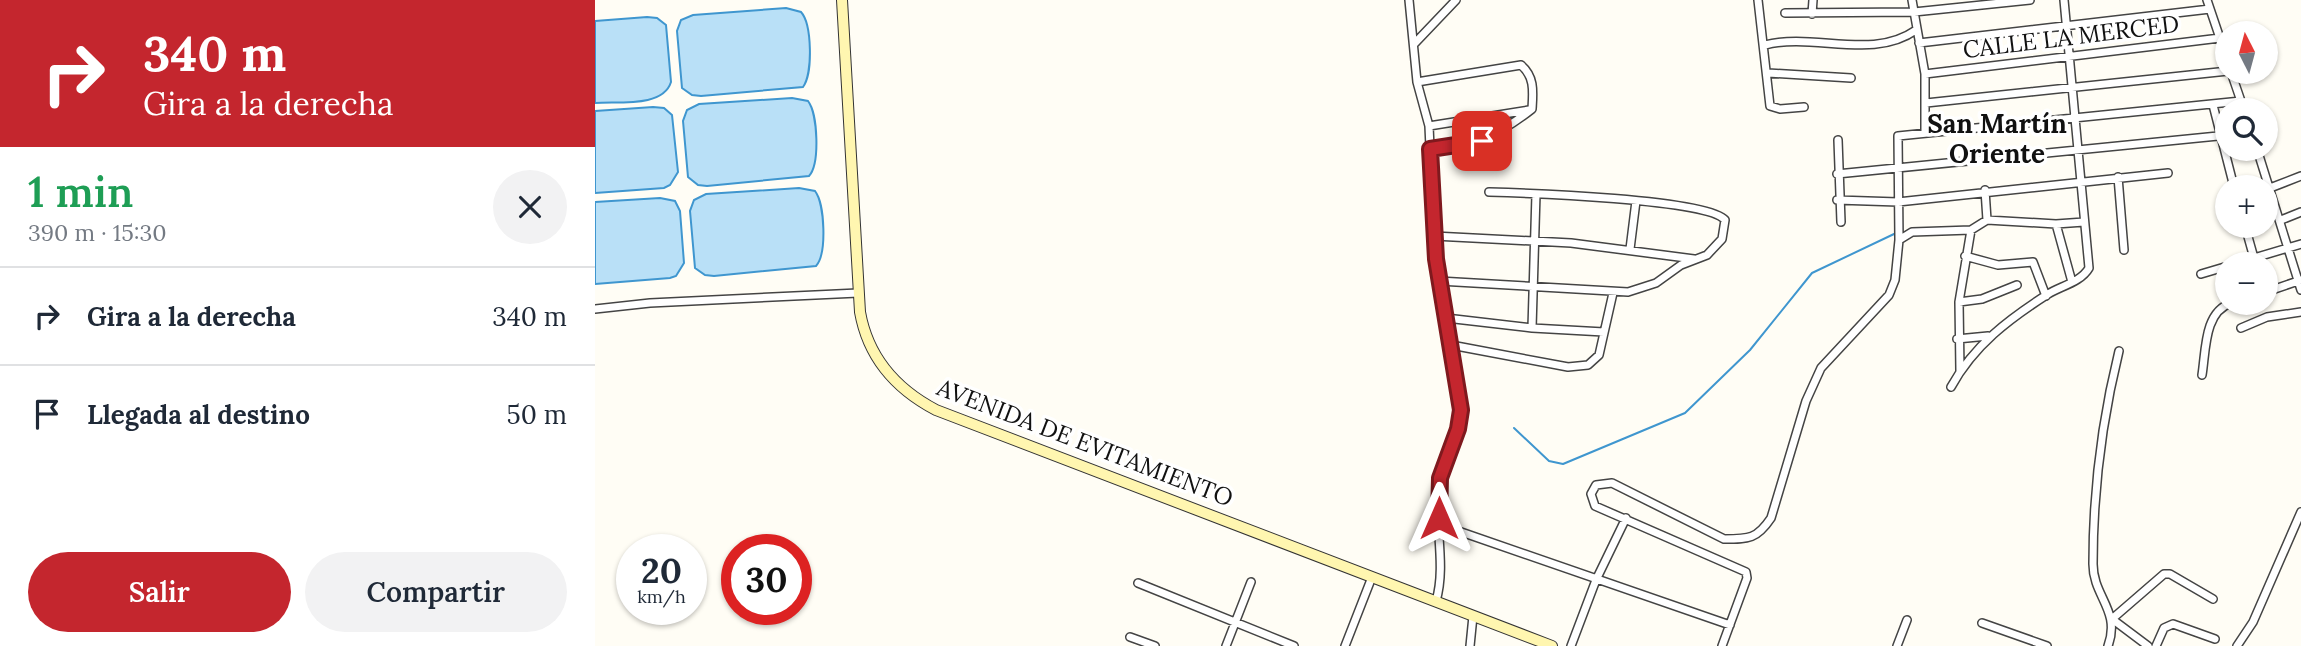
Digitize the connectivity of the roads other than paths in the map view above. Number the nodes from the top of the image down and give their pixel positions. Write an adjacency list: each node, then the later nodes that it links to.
1 (842, 0): 80 (street, AVENIDA DE EVITAMIENTO)
2 (1409, 0): 18 (street)
3 (1456, 0): 18 (street)
4 (1758, 0): 20 (street)
5 (1813, 0): 13 (street)
6 (1912, 0): 11 (street)
7 (2030, 0): 11 (street)
8 (2064, 0): 15 (street)
9 (2207, 0): 10 (street)
10 (2210, 9): 14 (street); 15 (street)
11 (1914, 12): 13 (street); 16 (street)
12 (1785, 13): 13 (street)
13 (1812, 15)
14 (2215, 24)
15 (2066, 28): 19 (street); 21 (street)
16 (1916, 30): 19 (street); 20 (street)
17 (2215, 39): 21 (street, CALLE LA MERCED)
18 (1415, 43): 26 (street)
19 (1919, 43): 24 (street)
20 (1765, 45): 23 (street)
21 (2069, 58): 24 (street, CALLE LA MERCED); 27 (street)
22 (2215, 72): 27 (street)
23 (1768, 73): 25 (street); 30 (street)
24 (1925, 74): 28 (street)
25 (1851, 78)
26 (1417, 82): 31 (street); 34 (street)
27 (2072, 87): 28 (street); 33 (street)
28 (1926, 103): 35 (street)
29 (2213, 105): 32 (street); 33 (street)
30 (1804, 107)
31 (1532, 109): 34 (street); 38 (street)
32 (2215, 117)
33 (2075, 119): 35 (street); 39 (street)
34 (1429, 126): 38 (street)
35 (1925, 134): 40 (street)
36 (2215, 136): 39 (street)
37 (1838, 140): 42 (street)
38 (1430, 149): 61 (street)
39 (2078, 150): 40 (street); 45 (street)
40 (1900, 170): 42 (street); 52 (street)
41 (2168, 173): 44 (street)
42 (1837, 174): 50 (street)
43 (2301, 176): 46 (street)
44 (2118, 177): 45 (street); 67 (street)
45 (2081, 182): 47 (street); 58 (street)
46 (2278, 185)
47 (1985, 190): 52 (street); 55 (street)
48 (1489, 192): 49 (street)
49 (1536, 194): 51 (street); 62 (street)
50 (1837, 200): 52 (street); 57 (street)
51 (1636, 201): 66 (street); 70 (street)
52 (1898, 202): 63 (street)
53 (2278, 211): 56 (street)
54 (2301, 212): 56 (street)
55 (1987, 220): 59 (street); 60 (street)
56 (2281, 220): 65 (street)
57 (1840, 222)
58 (2084, 222): 59 (street); 75 (street)
59 (2056, 224): 75 (street)
60 (1971, 230): 63 (street); 69 (street)
61 (1434, 236): 62 (street); 73 (street)
62 (1535, 240): 66 (street); 77 (street)
63 (1899, 240): 99 (street)
64 (2301, 244): 65 (street)
65 (2288, 248): 68 (street); 74 (street)
66 (1630, 249): 70 (street)
67 (2125, 250)
68 (2274, 252)
69 (1965, 256): 82 (street); 83 (street)
70 (1696, 260): 81 (street)
71 (2215, 270): 72 (street)
72 (2201, 274)
73 (1439, 281): 77 (street); 87 (street)
74 (2299, 281): 78 (street); 79 (street)
75 (2072, 282): 82 (street)
76 (2017, 285): 83 (street)
77 (1533, 286): 81 (street); 88 (street)
78 (2278, 288)
79 (2301, 290)
80 (858, 293): 84 (street); 101 (street, AVENIDA DE EVITAMIENTO)
81 (1613, 293): 90 (street)
82 (2046, 296): 91 (street)
83 (1959, 302): 92 (street)
84 (595, 309)
85 (2301, 312): 89 (street)
86 (2215, 313): 96 (street)
87 (1447, 318): 88 (street); 93 (street)
88 (1532, 328): 90 (street)
89 (2241, 328)
90 (1604, 332): 93 (street)
91 (1988, 336): 92 (street); 95 (street)
92 (1957, 339): 95 (street)
93 (1451, 345): 100 (street)
94 (2119, 351): 108 (street)
95 (1960, 371): 97 (street)
96 (2202, 375)
97 (1951, 387)
98 (2301, 513): 128 (street)
99 (1626, 518): 102 (street); 112 (street)
100 (1438, 524): 102 (street); 106 (street)
101 (1372, 577): 106 (street, AVENIDA DE EVITAMIENTO); 118 (street)
102 (1596, 580): 112 (street); 121 (street)
103 (1251, 582): 111 (street)
104 (1138, 583): 111 (street)
105 (2213, 598): 108 (street)
106 (1436, 601): 107 (street, AVENIDA DE EVITAMIENTO)
107 (1473, 616): 119 (street); 120 (street, AVENIDA DE EVITAMIENTO)
108 (2112, 619): 125 (street); 126 (street)
109 (1907, 620): 123 (street)
110 (1982, 623): 124 (street)
111 (1236, 625): 116 (street); 117 (street)
112 (1730, 625): 122 (street)
113 (1130, 637): 115 (street)
114 (2215, 639): 127 (street)
115 (1155, 646)
116 (1226, 646)
117 (1294, 646)
118 (1345, 646)
119 (1470, 646)
120 (1552, 646)
121 (1571, 646)
122 (1723, 646)
123 (1897, 646)
124 (2047, 646)
125 (2108, 646)
126 (2148, 646)
127 (2156, 646)
128 (2237, 646)

